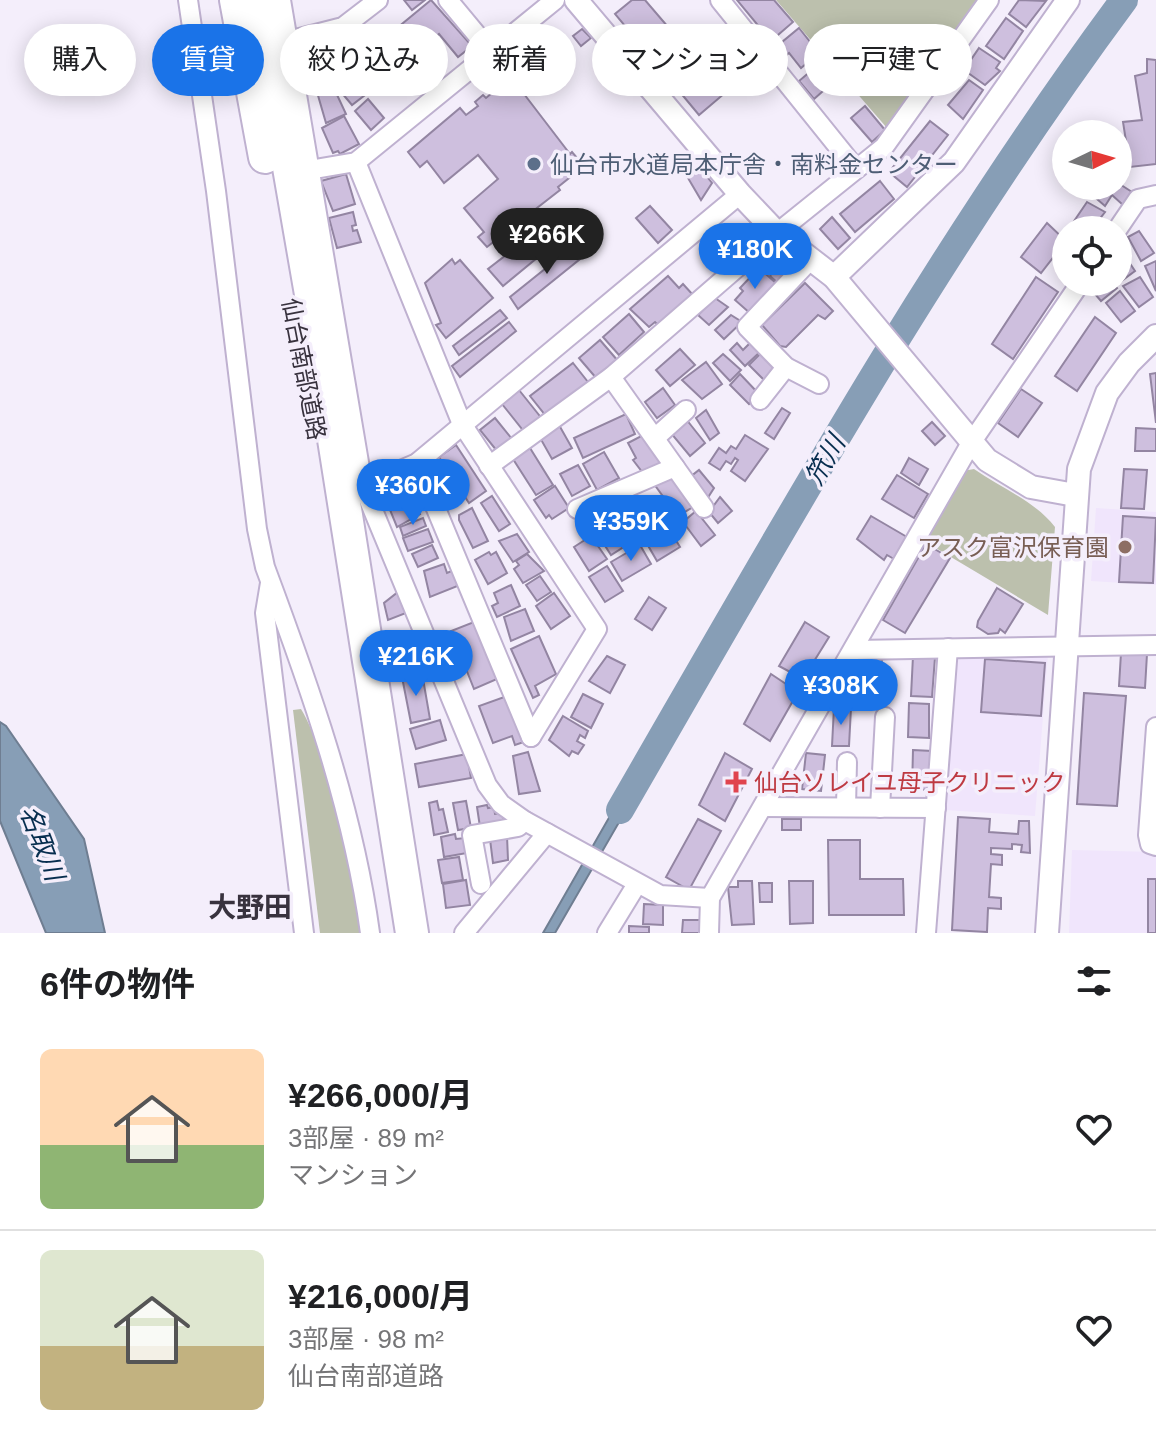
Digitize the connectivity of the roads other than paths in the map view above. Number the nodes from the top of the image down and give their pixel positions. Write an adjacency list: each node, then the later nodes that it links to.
1 (188, 0): 44 (street)
2 (236, 0): 57 (highway, 仙台南部道路)
3 (260, 0): 57 (highway, 仙台南部道路)
4 (281, 0): 12 (street)
5 (378, 0): 13 (street)
6 (448, 0): 14 (street)
7 (555, 0): 15 (street)
8 (576, 0): 21 (street)
9 (720, 0): 19 (street)
10 (989, 0): 19 (street)
11 (1068, 0): 26 (street)
12 (285, 24)
13 (347, 24)
14 (468, 24)
15 (526, 24)
16 (464, 75): 18 (street)
17 (297, 96): 20 (street)
18 (356, 162): 20 (street); 34 (street)
19 (856, 169): 24 (street)
20 (309, 170): 40 (street)
21 (740, 194): 24 (street); 34 (street)
22 (1156, 195): 23 (street)
23 (1126, 216)
24 (777, 233): 25 (street); 30 (street)
25 (810, 260): 26 (street); 29 (street)
26 (834, 277): 36 (street)
27 (1071, 296): 36 (street)
28 (1156, 336): 41 (street)
29 (786, 367): 31 (street); 32 (street)
30 (611, 377): 35 (street); 38 (street)
31 (819, 384)
32 (760, 400)
33 (686, 410): 35 (street)
34 (462, 424): 37 (street); 38 (street)
35 (656, 437): 39 (street)
36 (971, 443): 41 (street); 48 (street)
37 (417, 463): 38 (street); 40 (street)
38 (489, 466)
39 (675, 467): 42 (street); 43 (street)
40 (363, 486): 56 (street)
41 (1075, 495): 45 (street)
42 (704, 508)
43 (577, 509)
44 (270, 580): 63 (street); 64 (street)
45 (1067, 645): 46 (street); 47 (street); 70 (street)
46 (1156, 645)
47 (948, 648): 48 (street); 55 (street)
48 (854, 650): 52 (street)
49 (885, 717): 54 (street)
50 (1156, 727): 59 (street)
51 (847, 762): 53 (street)
52 (763, 807): 53 (street); 62 (street)
53 (846, 807): 54 (street)
54 (880, 808): 55 (street)
55 (936, 808): 69 (street)
56 (525, 821): 58 (street); 61 (street)
57 (394, 831): 65 (highway, 仙台南部道路)
58 (552, 836): 60 (street); 66 (street)
59 (1156, 846)
60 (633, 881): 62 (street); 67 (street)
61 (481, 884)
62 (710, 898): 68 (street)
63 (304, 933)
64 (370, 933)
65 (412, 933)
66 (464, 933)
67 (607, 933)
68 (709, 933)
69 (926, 933)
70 (1047, 933)

